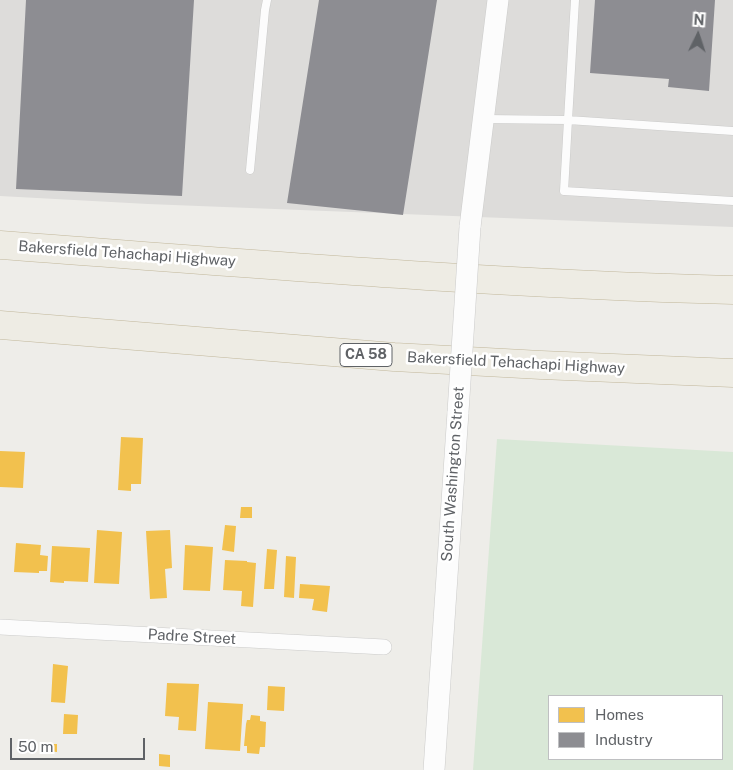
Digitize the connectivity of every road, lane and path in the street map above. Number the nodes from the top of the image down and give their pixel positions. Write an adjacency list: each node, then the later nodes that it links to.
1 (267, 0): 7 (lane)
2 (498, 0): 4 (street, South Washington Street)
3 (575, 0): 5 (lane)
4 (483, 119): 5 (lane); 15 (street, South Washington Street, bridge)
5 (568, 120): 6 (lane); 8 (lane)
6 (733, 131)
7 (250, 170)
8 (733, 201)
9 (0, 245): 10 (highway, Bakersfield Tehachapi Highway)
10 (733, 290)
11 (0, 325): 12 (highway, Bakersfield Tehachapi Highway / CA 58)
12 (733, 373)
13 (0, 627): 14 (street, Padre Street)
14 (384, 647)
15 (434, 770)

